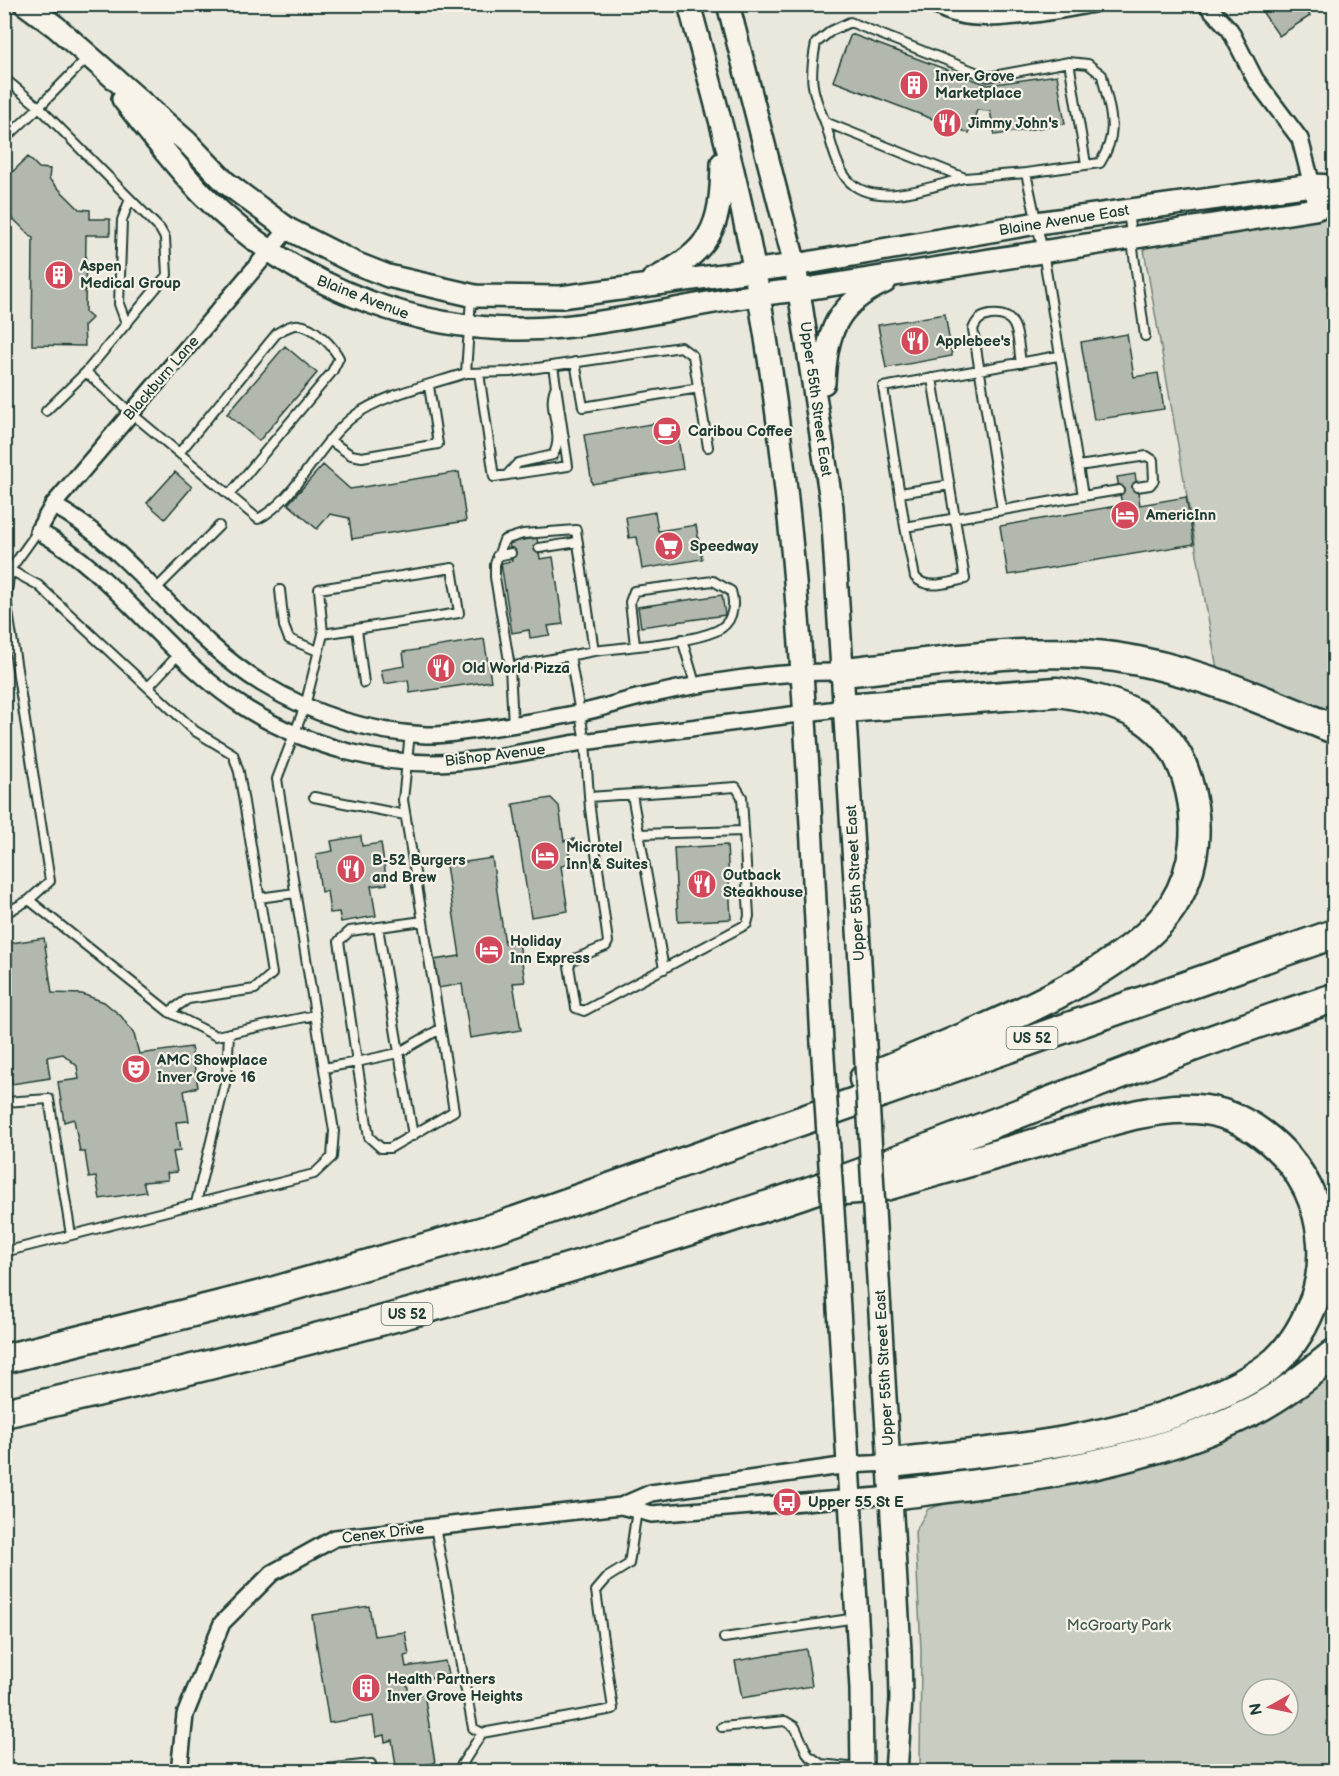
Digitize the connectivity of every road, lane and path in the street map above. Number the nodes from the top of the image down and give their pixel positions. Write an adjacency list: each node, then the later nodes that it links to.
1 (25, 4): 7 (street, Blaine Avenue)
2 (689, 4): 12 (street)
3 (728, 4): 27 (street, Upper 55th Street East)
4 (934, 4): 5 (street)
5 (1094, 4)
6 (1206, 4): 17 (street)
7 (89, 56): 10 (lane); 23 (street, Blaine Avenue); 25 (street, Blaine Avenue)
8 (1069, 62): 11 (lane); 14 (lane); 14 (lane)
9 (5, 78): 10 (lane)
10 (39, 107): 13 (lane); 19 (lane)
11 (825, 123): 16 (lane); 16 (lane)
12 (722, 126): 28 (street); 30 (street)
13 (4, 140)
14 (1086, 164): 15 (lane)
15 (1026, 173): 16 (lane); 22 (lane)
16 (965, 178)
17 (1312, 185): 18 (street, Blaine Avenue East); 20 (street); 21 (street, Blaine Avenue East)
18 (1335, 186)
19 (130, 198): 34 (lane); 34 (lane)
20 (1325, 205): 24 (street, Blaine Avenue East)
21 (1127, 210): 22 (street, Blaine Avenue East); 24 (lane)
22 (1037, 223): 26 (lane); 27 (street, Blaine Avenue East)
23 (288, 229): 25 (street, Blackburn Lane); 33 (street, Blaine Avenue)
24 (1132, 237): 26 (street, Blaine Avenue East); 36 (lane)
25 (270, 252): 35 (street, Blaine Avenue); 50 (street, Blackburn Lane)
26 (1043, 252): 29 (street, Blaine Avenue East); 37 (lane)
27 (795, 265): 28 (street, Blaine Avenue); 31 (street, Upper 55th Street East)
28 (754, 271): 30 (street, Blaine Avenue); 32 (street)
29 (904, 273): 31 (street, Blaine Avenue East); 52 (street)
30 (638, 286): 33 (street, Blaine Avenue)
31 (799, 290): 32 (street, Blaine Avenue); 52 (street, Upper 55th Street East)
32 (759, 294): 35 (street, Blaine Avenue); 85 (street)
33 (472, 296): 35 (lane)
34 (126, 323): 42 (lane)
35 (468, 325): 44 (lane)
36 (1145, 336)
37 (1058, 356): 39 (lane); 55 (lane)
38 (575, 362): 40 (lane); 48 (lane); 48 (lane)
39 (1021, 363): 41 (lane); 41 (lane)
40 (553, 366): 43 (lane); 47 (lane)
41 (980, 370): 45 (lane); 64 (lane)
42 (86, 372): 49 (lane); 50 (lane)
43 (479, 373): 44 (lane); 56 (lane)
44 (466, 374): 46 (lane)
45 (932, 378): 57 (lane); 60 (lane)
46 (429, 386): 51 (lane); 51 (lane)
47 (557, 386): 56 (lane); 56 (lane)
48 (699, 388): 53 (lane)
49 (46, 411)
50 (131, 413): 54 (lane); 63 (street, Blackburn Lane)
51 (329, 440): 61 (lane)
52 (822, 441): 86 (street, Upper 55th Street East)
53 (708, 447)
54 (180, 452): 61 (lane); 61 (lane)
55 (1078, 466): 58 (lane); 62 (lane)
56 (507, 475)
57 (950, 485): 60 (lane); 65 (lane)
58 (1137, 487)
59 (1119, 490): 62 (lane)
60 (900, 492): 67 (lane)
61 (229, 495)
62 (1083, 496): 64 (lane)
63 (53, 505): 68 (street, Blackburn Lane); 74 (street, Bishop Avenue)
64 (1002, 510): 65 (lane)
65 (955, 518): 67 (lane); 67 (lane)
66 (219, 526): 74 (lane)
67 (905, 527)
68 (38, 531): 73 (lane); 82 (street, Bishop Avenue)
69 (578, 542): 70 (lane); 72 (lane); 81 (lane)
70 (539, 548)
71 (511, 553): 72 (lane)
72 (497, 555): 84 (lane)
73 (7, 569): 88 (lane); 108 (lane)
74 (155, 590): 90 (street, Bishop Avenue)
75 (280, 590): 80 (lane)
76 (357, 629): 77 (lane); 77 (lane); 87 (lane)
77 (323, 634): 80 (lane)
78 (682, 639): 79 (lane); 79 (lane); 89 (lane)
79 (635, 645): 81 (lane)
80 (318, 651): 90 (lane)
81 (594, 651): 83 (lane)
82 (179, 654): 88 (lane); 96 (street, Bishop Avenue)
83 (570, 656): 84 (lane); 92 (lane)
84 (510, 667): 94 (lane)
85 (801, 672): 86 (street, Bishop Avenue); 89 (street, Bishop Avenue); 93 (street)
86 (843, 672): 91 (street, Upper 55th Street East); 95 (highway)
87 (364, 683)
88 (148, 687): 107 (lane)
89 (696, 687): 92 (street, Bishop Avenue)
90 (305, 706): 96 (lane); 97 (street, Bishop Avenue)
91 (845, 708): 93 (street, Bishop Avenue); 124 (highway); 132 (street, Upper 55th Street East, bridge)
92 (580, 712): 94 (street, Bishop Avenue); 98 (lane)
93 (804, 714): 98 (street, Bishop Avenue); 133 (street, bridge)
94 (513, 725): 97 (street, Bishop Avenue)
95 (1335, 729)
96 (294, 733): 99 (street, Bishop Avenue); 106 (lane)
97 (410, 733): 99 (lane)
98 (585, 742): 99 (street, Bishop Avenue); 102 (lane)
99 (408, 761): 103 (lane)
100 (632, 795): 102 (lane); 104 (lane); 105 (lane)
101 (314, 797): 103 (lane)
102 (589, 798): 113 (lane)
103 (405, 815): 110 (lane)
104 (744, 831): 105 (lane); 113 (lane)
105 (639, 834): 113 (lane)
106 (296, 893): 107 (lane); 116 (lane)
107 (259, 898): 115 (lane)
108 (29, 900): 109 (lane); 115 (lane)
109 (4, 914)
110 (423, 921): 111 (lane); 117 (lane)
111 (378, 927): 119 (lane); 120 (lane)
112 (1335, 934): 124 (highway, US 52)
113 (664, 969)
114 (1335, 998): 125 (highway, US 52)
115 (169, 1012): 118 (lane)
116 (315, 1015): 118 (lane); 121 (lane)
117 (440, 1029): 119 (lane); 123 (lane)
118 (230, 1033): 126 (lane)
119 (398, 1053): 120 (lane); 123 (lane)
120 (357, 1062): 121 (lane); 123 (lane)
121 (324, 1068): 126 (lane)
122 (4, 1102): 127 (lane)
123 (413, 1136)
124 (730, 1145): 130 (highway, US 52)
125 (803, 1193): 131 (highway, US 52); 132 (highway)
126 (196, 1203): 127 (lane)
127 (72, 1235): 128 (lane)
128 (4, 1252)
129 (1335, 1354): 134 (highway)
130 (4, 1359)
131 (4, 1413)
132 (890, 1463): 133 (street, Cenex Drive); 134 (street, Upper 55th Street East)
133 (848, 1466): 135 (street); 136 (street, Cenex Drive)
134 (892, 1495): 135 (street, Cenex Drive); 148 (street, Upper 55th Street East)
135 (850, 1500): 137 (street, Cenex Drive); 139 (street)
136 (621, 1506): 137 (street, Cenex Drive); 138 (street, Cenex Drive)
137 (637, 1510): 142 (lane)
138 (435, 1527): 142 (lane); 144 (street, Cenex Drive)
139 (857, 1618): 140 (lane); 143 (street)
140 (724, 1638)
141 (722, 1727): 143 (lane)
142 (482, 1733): 147 (lane)
143 (862, 1770): 148 (lane)
144 (179, 1772)
145 (299, 1772): 146 (lane)
146 (373, 1772)
147 (457, 1772)
148 (895, 1772)

